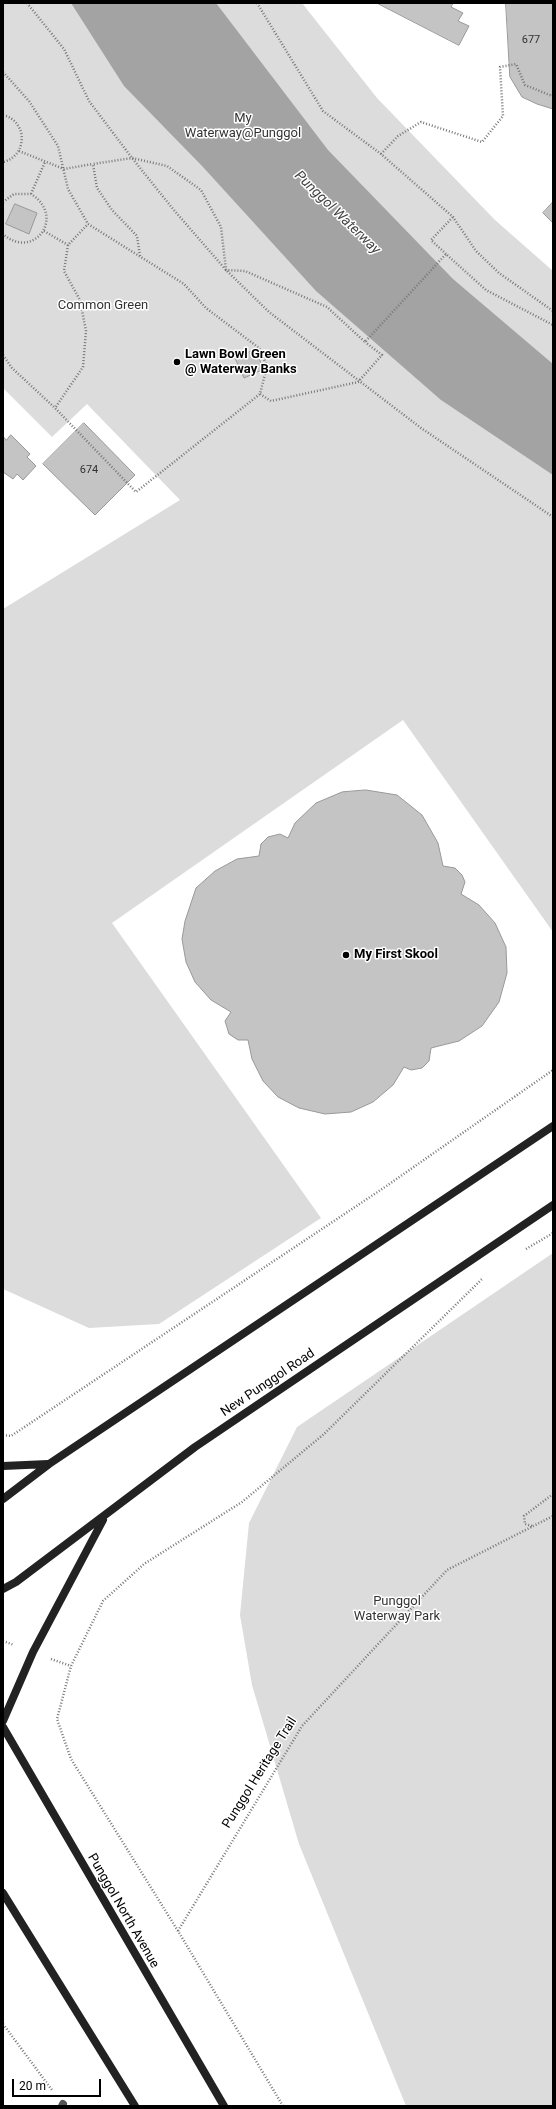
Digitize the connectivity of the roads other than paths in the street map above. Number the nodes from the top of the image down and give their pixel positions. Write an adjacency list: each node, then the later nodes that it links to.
1 (553, 1126): 3 (main road)
2 (553, 1205): 6 (main road, New Punggol Road)
3 (48, 1464): 4 (main road); 5 (main road)
4 (3, 1466)
5 (3, 1499)
6 (104, 1517): 7 (main road, New Punggol Road); 8 (main road)
7 (3, 1588)
8 (3, 1721)
9 (3, 1727): 12 (main road, Punggol North Avenue)
10 (3, 1893): 11 (main road)
11 (135, 2106)
12 (224, 2106)

